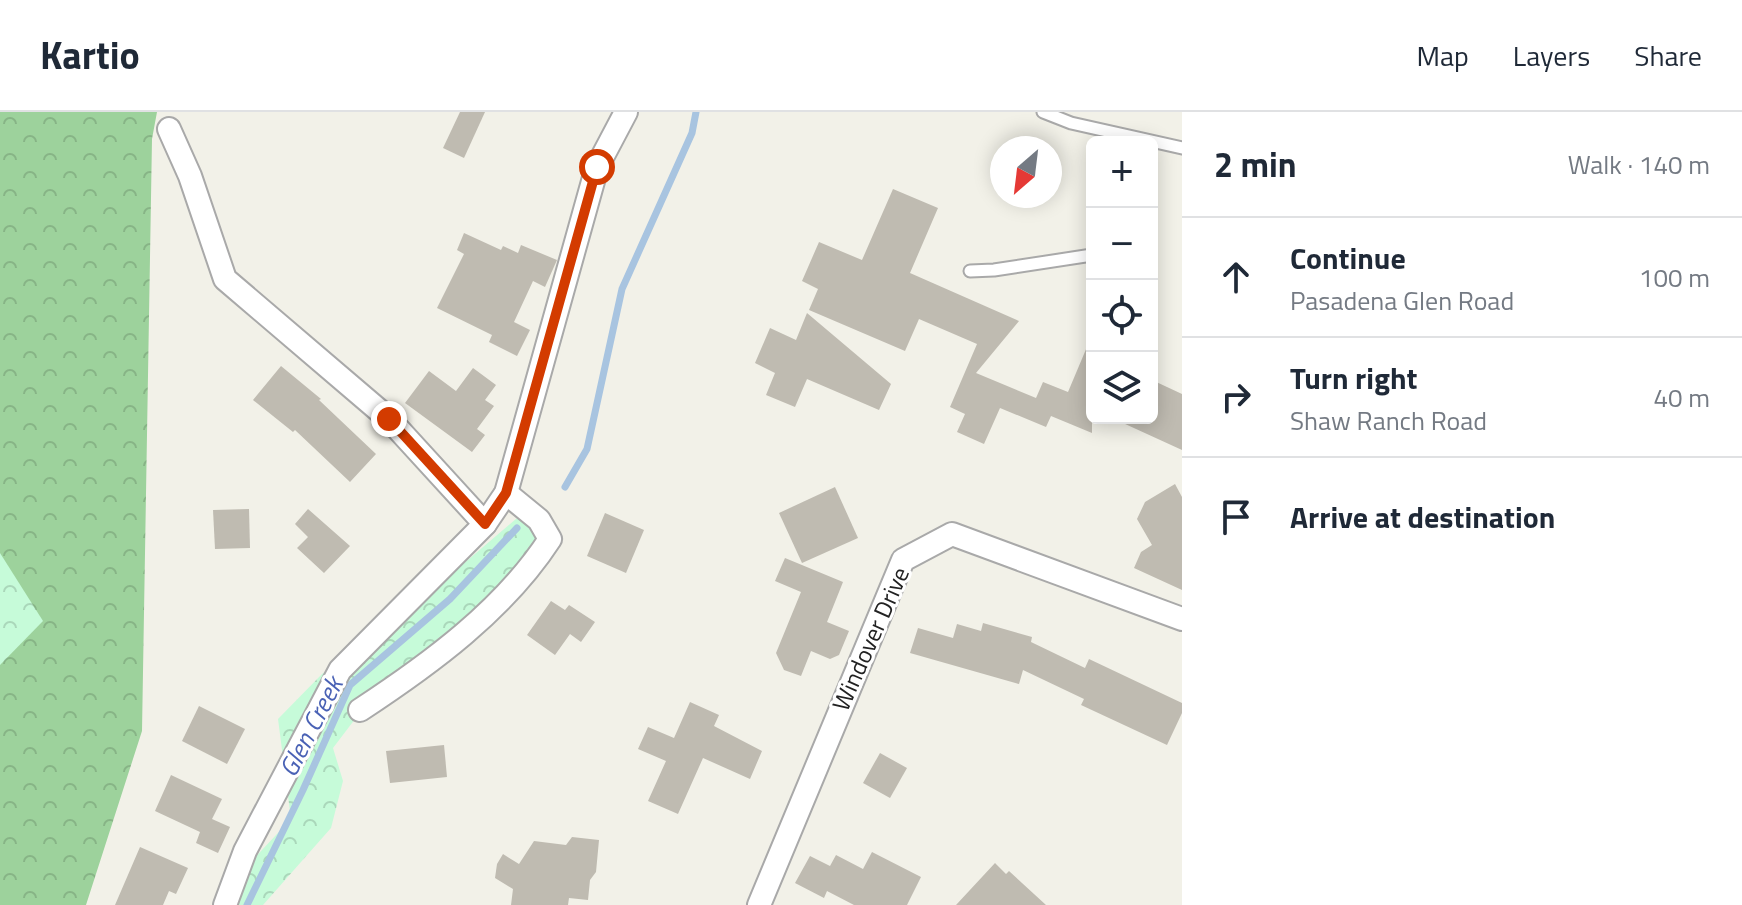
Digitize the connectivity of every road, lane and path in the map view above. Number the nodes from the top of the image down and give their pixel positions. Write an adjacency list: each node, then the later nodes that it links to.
1 (626, 112): 9 (street)
2 (1043, 112): 4 (lane)
3 (169, 129): 10 (street)
4 (1130, 136)
5 (1158, 142): 6 (lane)
6 (1182, 148)
7 (1086, 256): 8 (lane)
8 (970, 271)
9 (506, 493): 10 (street); 12 (street)
10 (485, 524): 13 (street)
11 (1182, 619): 14 (street, Windover Drive)
12 (360, 710)
13 (225, 905)
14 (759, 905)

